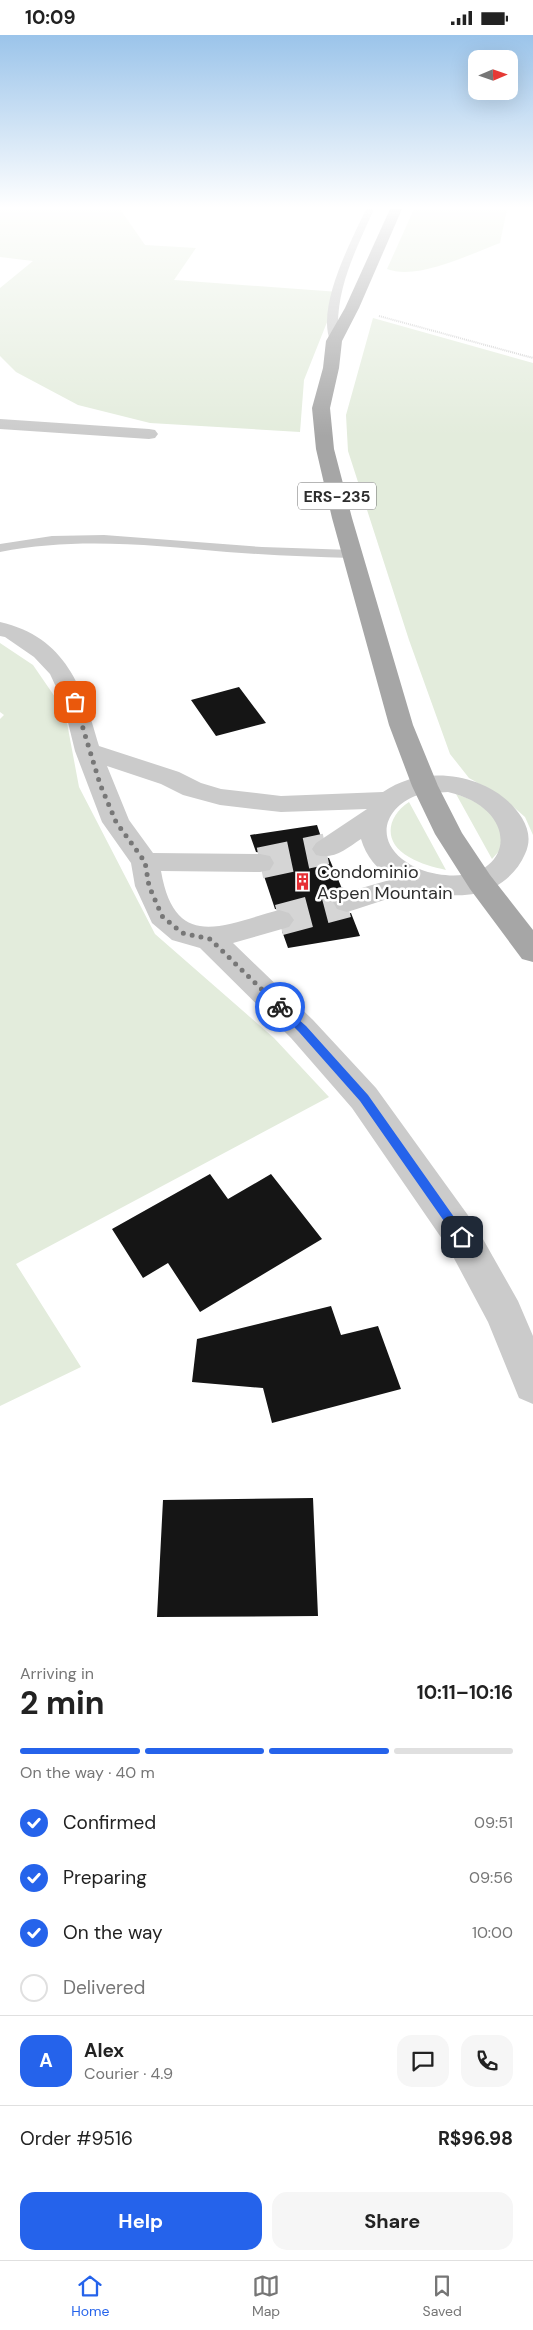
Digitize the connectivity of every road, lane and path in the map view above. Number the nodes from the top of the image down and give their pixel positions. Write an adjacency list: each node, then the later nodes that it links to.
1 (339, 284): 4 (lane)
2 (363, 284): 3 (main road, ERS-235)
3 (352, 308): 4 (main road, ERS-235); 5 (path)
4 (334, 341): 9 (main road, ERS-235)
5 (533, 359)
6 (0, 424): 7 (street)
7 (149, 434)
8 (0, 547): 9 (lane)
9 (352, 554): 12 (main road, ERS-235)
10 (0, 629): 11 (street)
11 (88, 751): 13 (street); 15 (street)
12 (425, 786): 13 (street); 18 (main road, ERS-235); 18 (street)
13 (381, 809): 14 (street); 17 (street)
14 (326, 849)
15 (145, 862): 16 (street); 21 (street)
16 (260, 863)
17 (422, 881): 18 (street); 19 (street)
18 (480, 882): 22 (main road, ERS-235)
19 (347, 901)
20 (279, 920): 21 (street)
21 (210, 939): 23 (street)
22 (533, 951)
23 (533, 1384)

